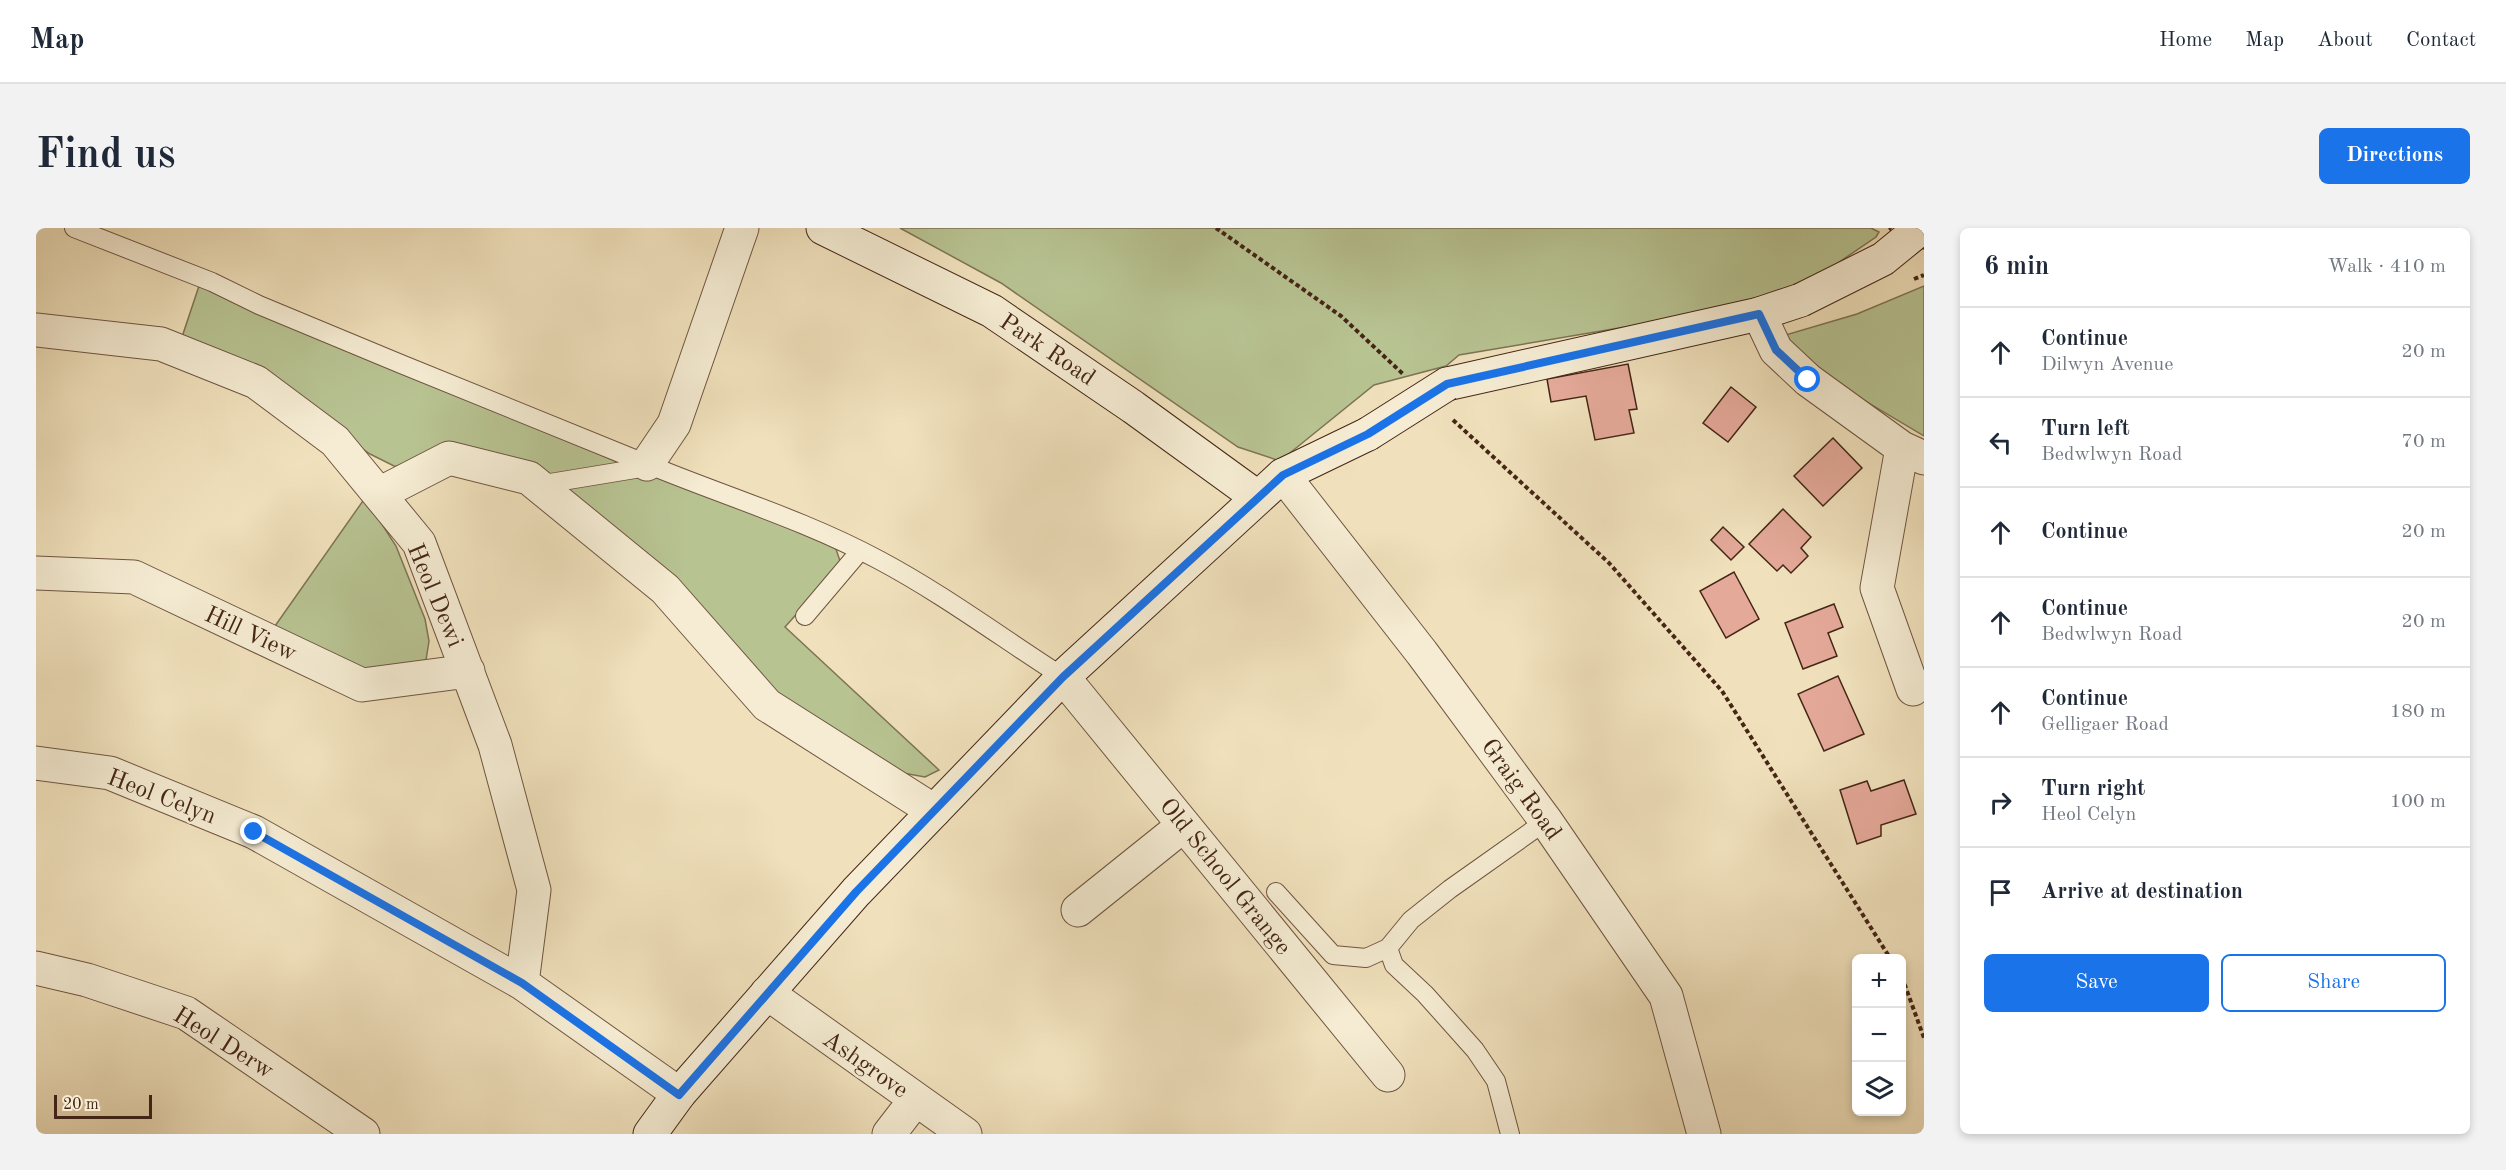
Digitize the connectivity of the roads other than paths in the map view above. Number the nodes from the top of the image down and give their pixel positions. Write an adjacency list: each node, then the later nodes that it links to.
1 (75, 228): 8 (lane)
2 (742, 228): 8 (street)
3 (822, 228): 12 (street, Park Road)
4 (1921, 228): 5 (street, bridge)
5 (1759, 314): 7 (street); 9 (street, bridge)
6 (36, 330): 11 (street, Heol Dewi)
7 (1913, 453): 18 (street)
8 (647, 465): 10 (lane); 13 (lane)
9 (1283, 475): 12 (street); 21 (street, Graig Road)
10 (538, 485): 11 (street); 20 (street)
11 (379, 494): 16 (street, Heol Dewi)
12 (1257, 497): 17 (street)
13 (860, 551): 15 (lane); 17 (lane)
14 (36, 573): 16 (street, Hill View)
15 (805, 616)
16 (468, 671): 27 (street, Heol Dewi)
17 (1063, 677): 20 (street); 22 (street, Old School Grange)
18 (1913, 689)
19 (36, 763): 27 (street, Heol Celyn)
20 (934, 811): 28 (street)
21 (1546, 821): 25 (lane); 37 (street, Graig Road)
22 (1184, 825): 24 (street); 29 (street, Old School Grange)
23 (1276, 892): 25 (lane)
24 (1078, 910)
25 (1388, 948): 36 (lane)
26 (36, 968): 32 (street, Heol Derw)
27 (522, 983): 30 (street, Heol Celyn)
28 (767, 993): 30 (street); 31 (street, Ashgrove)
29 (1388, 1075)
30 (679, 1095): 33 (street)
31 (916, 1099): 34 (street); 35 (street, Ashgrove)
32 (363, 1134)
33 (650, 1134)
34 (890, 1134)
35 (965, 1134)
36 (1510, 1134)
37 (1704, 1134)

